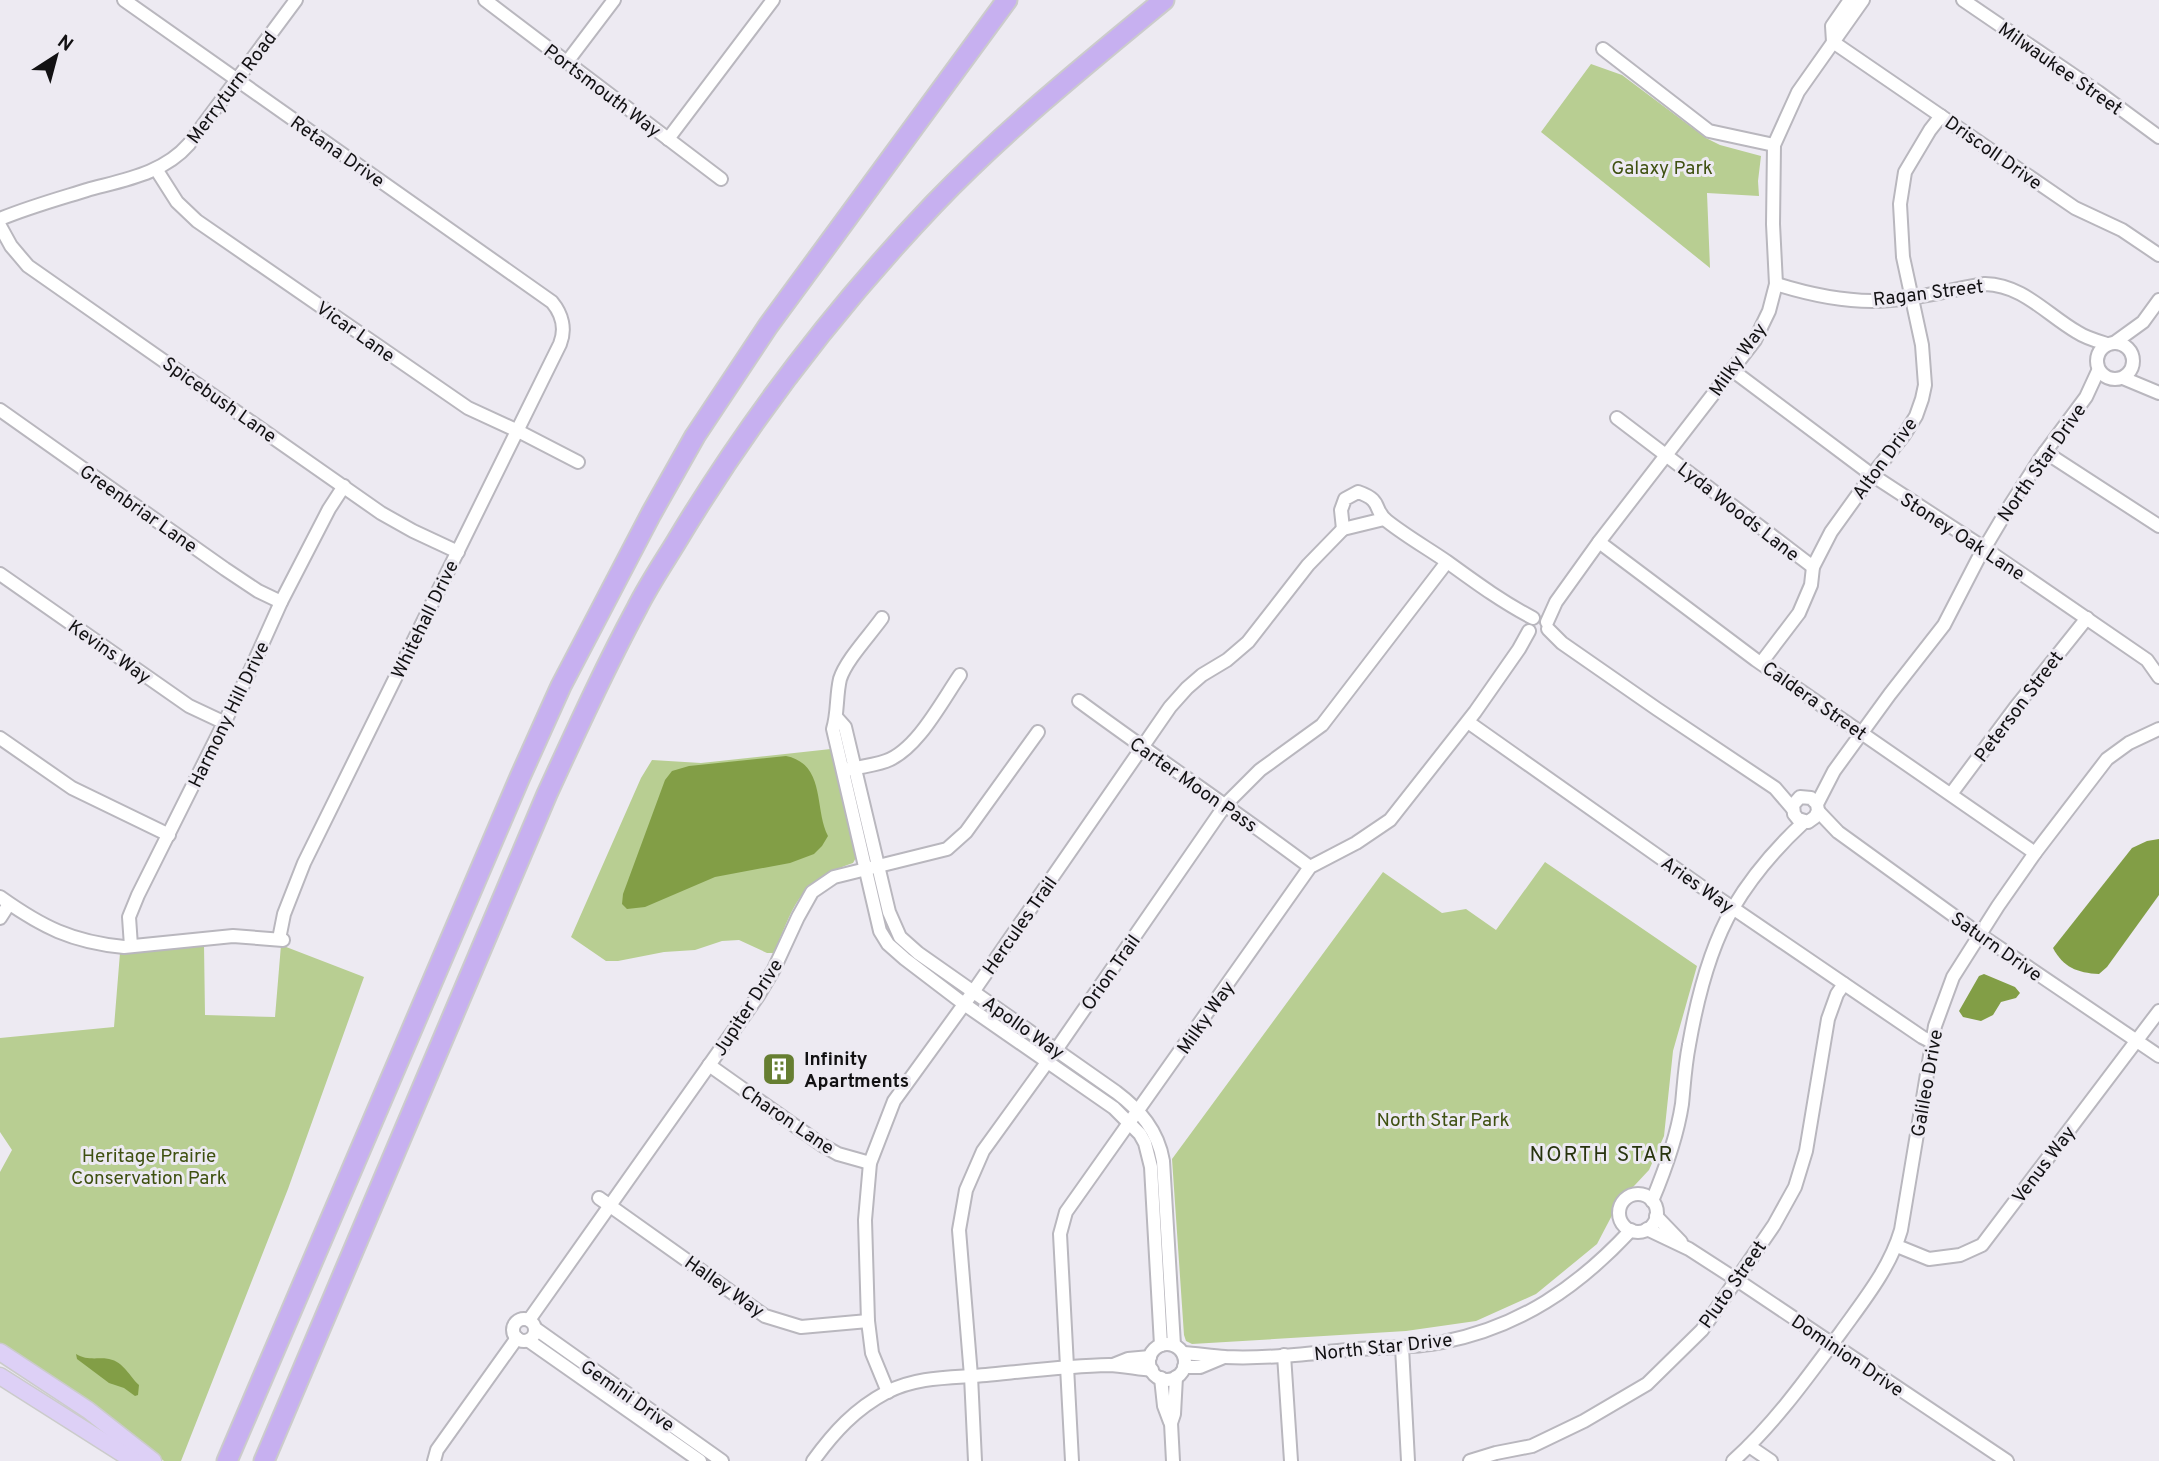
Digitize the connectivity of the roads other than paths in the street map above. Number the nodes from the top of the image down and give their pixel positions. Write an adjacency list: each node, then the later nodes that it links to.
1 (125, 0): 14 (street, Retana Drive)
2 (296, 0): 14 (street, Merryturn Road)
3 (485, 0): 13 (street, Portsmouth Way)
4 (614, 0): 13 (street)
5 (773, 0): 17 (street)
6 (1007, 0): 126 (highway)
7 (1164, 0): 127 (highway)
8 (1850, 0): 11 (street, Milky Way)
9 (1863, 0): 11 (street, Milky Way)
10 (1963, 0): 16 (street, Milwaukee Street)
11 (1834, 41): 15 (street, Driscoll Drive); 18 (street, Milky Way)
12 (1603, 49): 18 (street)
13 (567, 62): 17 (street, Portsmouth Way)
14 (236, 79): 19 (street, Merryturn Road); 27 (street, Retana Drive)
15 (1941, 116): 23 (street, Driscoll Drive); 25 (street, Alton Drive)
16 (2159, 137)
17 (668, 139): 20 (street, Portsmouth Way)
18 (1774, 145): 24 (street, Milky Way)
19 (156, 169): 21 (street, Merryturn Road); 39 (street, Vicar Lane)
20 (721, 179)
21 (0, 219)
22 (0, 226): 44 (street, Spicebush Lane)
23 (2159, 255)
24 (1776, 284): 25 (street, Ragan Street); 33 (street, Milky Way)
25 (1911, 296): 29 (street, Ragan Street); 43 (street, Alton Drive)
26 (2159, 300): 28 (street)
27 (552, 302): 39 (street, Whitehall Drive)
28 (2143, 322): 30 (street); 31 (street)
29 (2079, 334): 30 (street, Ragan Street); 32 (street)
30 (2111, 344): 31 (street); 32 (street)
31 (2132, 358): 34 (street); 35 (street)
32 (2097, 365): 34 (street); 36 (street, North Star Drive)
33 (1732, 370): 41 (street, Milky Way); 43 (street, Stoney Oak Lane)
34 (2118, 379): 35 (street); 36 (street, North Star Drive)
35 (2155, 391)
36 (2086, 397): 40 (street, North Star Drive)
37 (0, 410): 54 (street, Greenbriar Lane)
38 (1617, 418): 41 (street, Lyda Woods Lane)
39 (518, 431): 42 (street, Vicar Lane); 50 (street, Whitehall Drive)
40 (2045, 452): 46 (street); 49 (street, North Star Drive)
41 (1666, 455): 48 (street, Milky Way); 52 (street, Lyda Woods Lane)
42 (578, 462)
43 (1872, 475): 49 (street, Stoney Oak Lane); 52 (street, Alton Drive)
44 (344, 486): 50 (street, Spicebush Lane); 54 (street, Harmony Hill Drive)
45 (1384, 519): 47 (street); 47 (street, Saturn Drive); 51 (street, Saturn Drive)
46 (2159, 526)
47 (1343, 529): 68 (street, Hercules Trail)
48 (1599, 542): 57 (street, Milky Way); 58 (street, Caldera Street)
49 (1984, 548): 56 (street, Stoney Oak Lane); 66 (street, North Star Drive)
50 (458, 552): 81 (street, Whitehall Drive)
51 (1447, 562): 57 (street, Saturn Drive); 71 (street, Orion Trail)
52 (1813, 567): 58 (street, Alton Drive)
53 (0, 574): 62 (street, Kevins Way)
54 (281, 601): 62 (street, Harmony Hill Drive)
55 (881, 618): 69 (street, Apollo Way)
56 (2087, 618): 60 (street, Stoney Oak Lane); 70 (street, Peterson Street)
57 (1538, 627): 63 (street, Milky Way); 72 (street, Saturn Drive)
58 (1761, 663): 66 (street, Caldera Street)
59 (960, 675): 69 (street)
60 (2159, 677)
61 (1079, 701): 68 (street, Carter Moon Pass)
62 (223, 722): 73 (street, Harmony Hill Drive)
63 (1468, 722): 75 (street, Milky Way); 78 (street, Aries Way)
64 (2159, 729): 74 (street, Galileo Drive)
65 (1038, 732): 76 (street, Jupiter Drive)
66 (1862, 733): 70 (street, Caldera Street); 72 (street, North Star Drive)
67 (0, 738): 73 (street)
68 (1142, 748): 71 (street, Carter Moon Pass); 83 (street, Hercules Trail)
69 (850, 769): 76 (street, Apollo Way)
70 (1951, 794): 74 (street, Caldera Street)
71 (1226, 804): 75 (street, Carter Moon Pass); 88 (street, Orion Trail)
72 (1805, 809): 78 (street, North Star Drive); 80 (street, Saturn Drive)
73 (169, 835): 81 (street, Harmony Hill Drive)
74 (2035, 853): 80 (street, Galileo Drive)
75 (1310, 867): 92 (street, Milky Way)
76 (872, 868): 83 (street, Apollo Way); 84 (street, Apollo Way); 91 (street, Jupiter Drive)
77 (5, 900): 79 (street); 81 (street)
78 (1733, 908): 82 (street, Aries Way); 95 (street, North Star Drive)
79 (0, 918)
80 (1979, 934): 86 (street, Saturn Drive); 87 (street, Galileo Drive)
81 (131, 946)
82 (1844, 984): 87 (street, Aries Way); 107 (street, Pluto Street)
83 (973, 992): 84 (street, Hercules Trail); 88 (street, Apollo Way)
84 (964, 1003): 90 (street, Apollo Way); 94 (street, Hercules Trail)
85 (2159, 1012): 86 (street, Venus Way)
86 (2137, 1041): 89 (street, Saturn Drive); 104 (street, Venus Way)
87 (1932, 1042): 104 (street, Galileo Drive)
88 (1056, 1050): 90 (street, Orion Trail); 92 (street, Apollo Way)
89 (2159, 1056)
90 (1048, 1061): 93 (street, Apollo Way); 120 (street, Orion Trail)
91 (709, 1065): 94 (street, Charon Lane); 99 (street, Jupiter Drive)
92 (1138, 1112): 93 (street, Milky Way); 112 (street, Apollo Way)
93 (1130, 1123): 112 (street, Apollo Way); 116 (street, Milky Way)
94 (870, 1163): 108 (street, Hercules Trail)
95 (1665, 1165): 96 (street, North Star Drive); 98 (street, North Star Drive)
96 (1639, 1194): 98 (street); 101 (street)
97 (599, 1198): 99 (street, Halley Way)
98 (1652, 1201): 100 (street)
99 (611, 1206): 108 (street, Halley Way); 109 (street, Jupiter Drive)
100 (1656, 1216): 102 (street); 105 (street, Dominion Drive)
101 (1620, 1220): 103 (street); 106 (street, North Star Drive)
102 (1647, 1229): 103 (street); 105 (street, Dominion Drive)
103 (1631, 1230): 106 (street, North Star Drive)
104 (1897, 1246): 110 (street, Galileo Drive)
105 (1689, 1249): 107 (street, Dominion Drive)
106 (1601, 1258): 111 (street, North Star Drive)
107 (1737, 1280): 110 (street, Dominion Drive); 137 (street, Pluto Street)
108 (868, 1321): 121 (street, Hercules Trail)
109 (527, 1332): 128 (street, Jupiter Drive); 129 (street, Gemini Drive); 130 (street, Gemini Drive)
110 (1832, 1343): 123 (street, Galileo Drive); 140 (street, Dominion Drive)
111 (1402, 1347): 114 (street, North Star Drive); 136 (street)
112 (1173, 1348): 115 (street, North Star Drive); 117 (street); 118 (street)
113 (0, 1352): 125 (main road)
114 (1284, 1354): 115 (street, North Star Drive); 135 (street)
115 (1225, 1356): 118 (street, North Star Drive)
116 (1067, 1368): 117 (street); 120 (street); 133 (street, Milky Way)
117 (1154, 1368): 118 (street, North Star Drive); 122 (street)
118 (1180, 1372): 122 (street)
119 (0, 1376): 124 (main road)
120 (971, 1376): 121 (street); 132 (street, Orion Trail)
121 (888, 1392): 131 (street)
122 (1171, 1423): 134 (street)
123 (1749, 1446): 138 (street, Galileo Drive); 139 (street)
124 (134, 1461)
125 (153, 1461)
126 (227, 1461)
127 (264, 1461)
128 (434, 1461)
129 (700, 1461)
130 (722, 1461)
131 (813, 1461)
132 (975, 1461)
133 (1072, 1461)
134 (1173, 1461)
135 (1291, 1461)
136 (1408, 1461)
137 (1470, 1461)
138 (1733, 1461)
139 (1771, 1461)
140 (2007, 1461)

